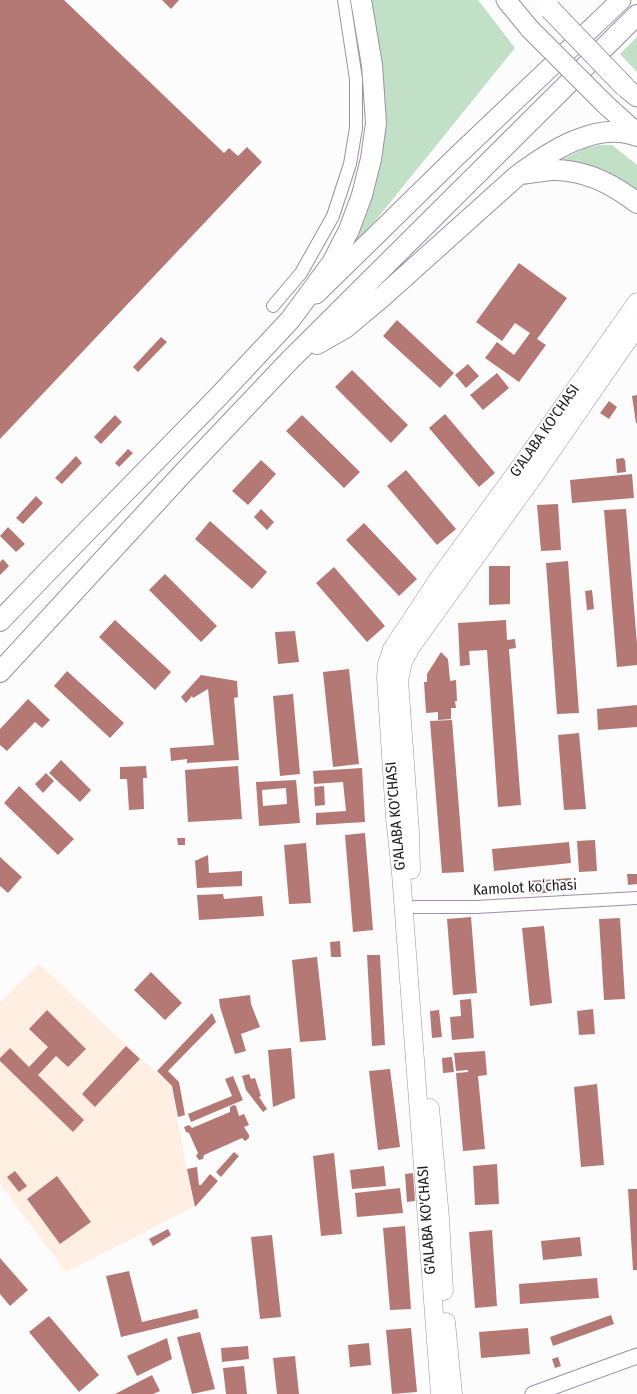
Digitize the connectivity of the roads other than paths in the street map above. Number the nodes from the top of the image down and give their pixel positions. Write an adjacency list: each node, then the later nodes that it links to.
1 (344, 0): 11 (street)
2 (361, 0): 13 (highway)
3 (506, 0): 8 (main road, bridge)
4 (621, 0): 13 (main road)
5 (547, 3): 7 (highway, bridge)
6 (637, 14): 14 (highway)
7 (632, 90)
8 (637, 134): 9 (highway)
9 (518, 174): 10 (highway); 14 (highway)
10 (637, 203)
11 (273, 306)
12 (634, 314): 15 (main road, G'ALABA KO'CHASI)
13 (290, 320): 16 (highway)
14 (290, 360): 17 (highway)
15 (471, 549): 19 (main road, G'ALABA KO'CHASI); 21 (main road, G'ALABA KO'CHASI)
16 (0, 621)
17 (0, 672)
18 (637, 898): 19 (street, Kamolot koʻchasi)
19 (415, 908): 22 (main road, G'ALABA KO'CHASI)
20 (637, 1356): 23 (street)
21 (440, 1394)
22 (453, 1394)
23 (533, 1394)

